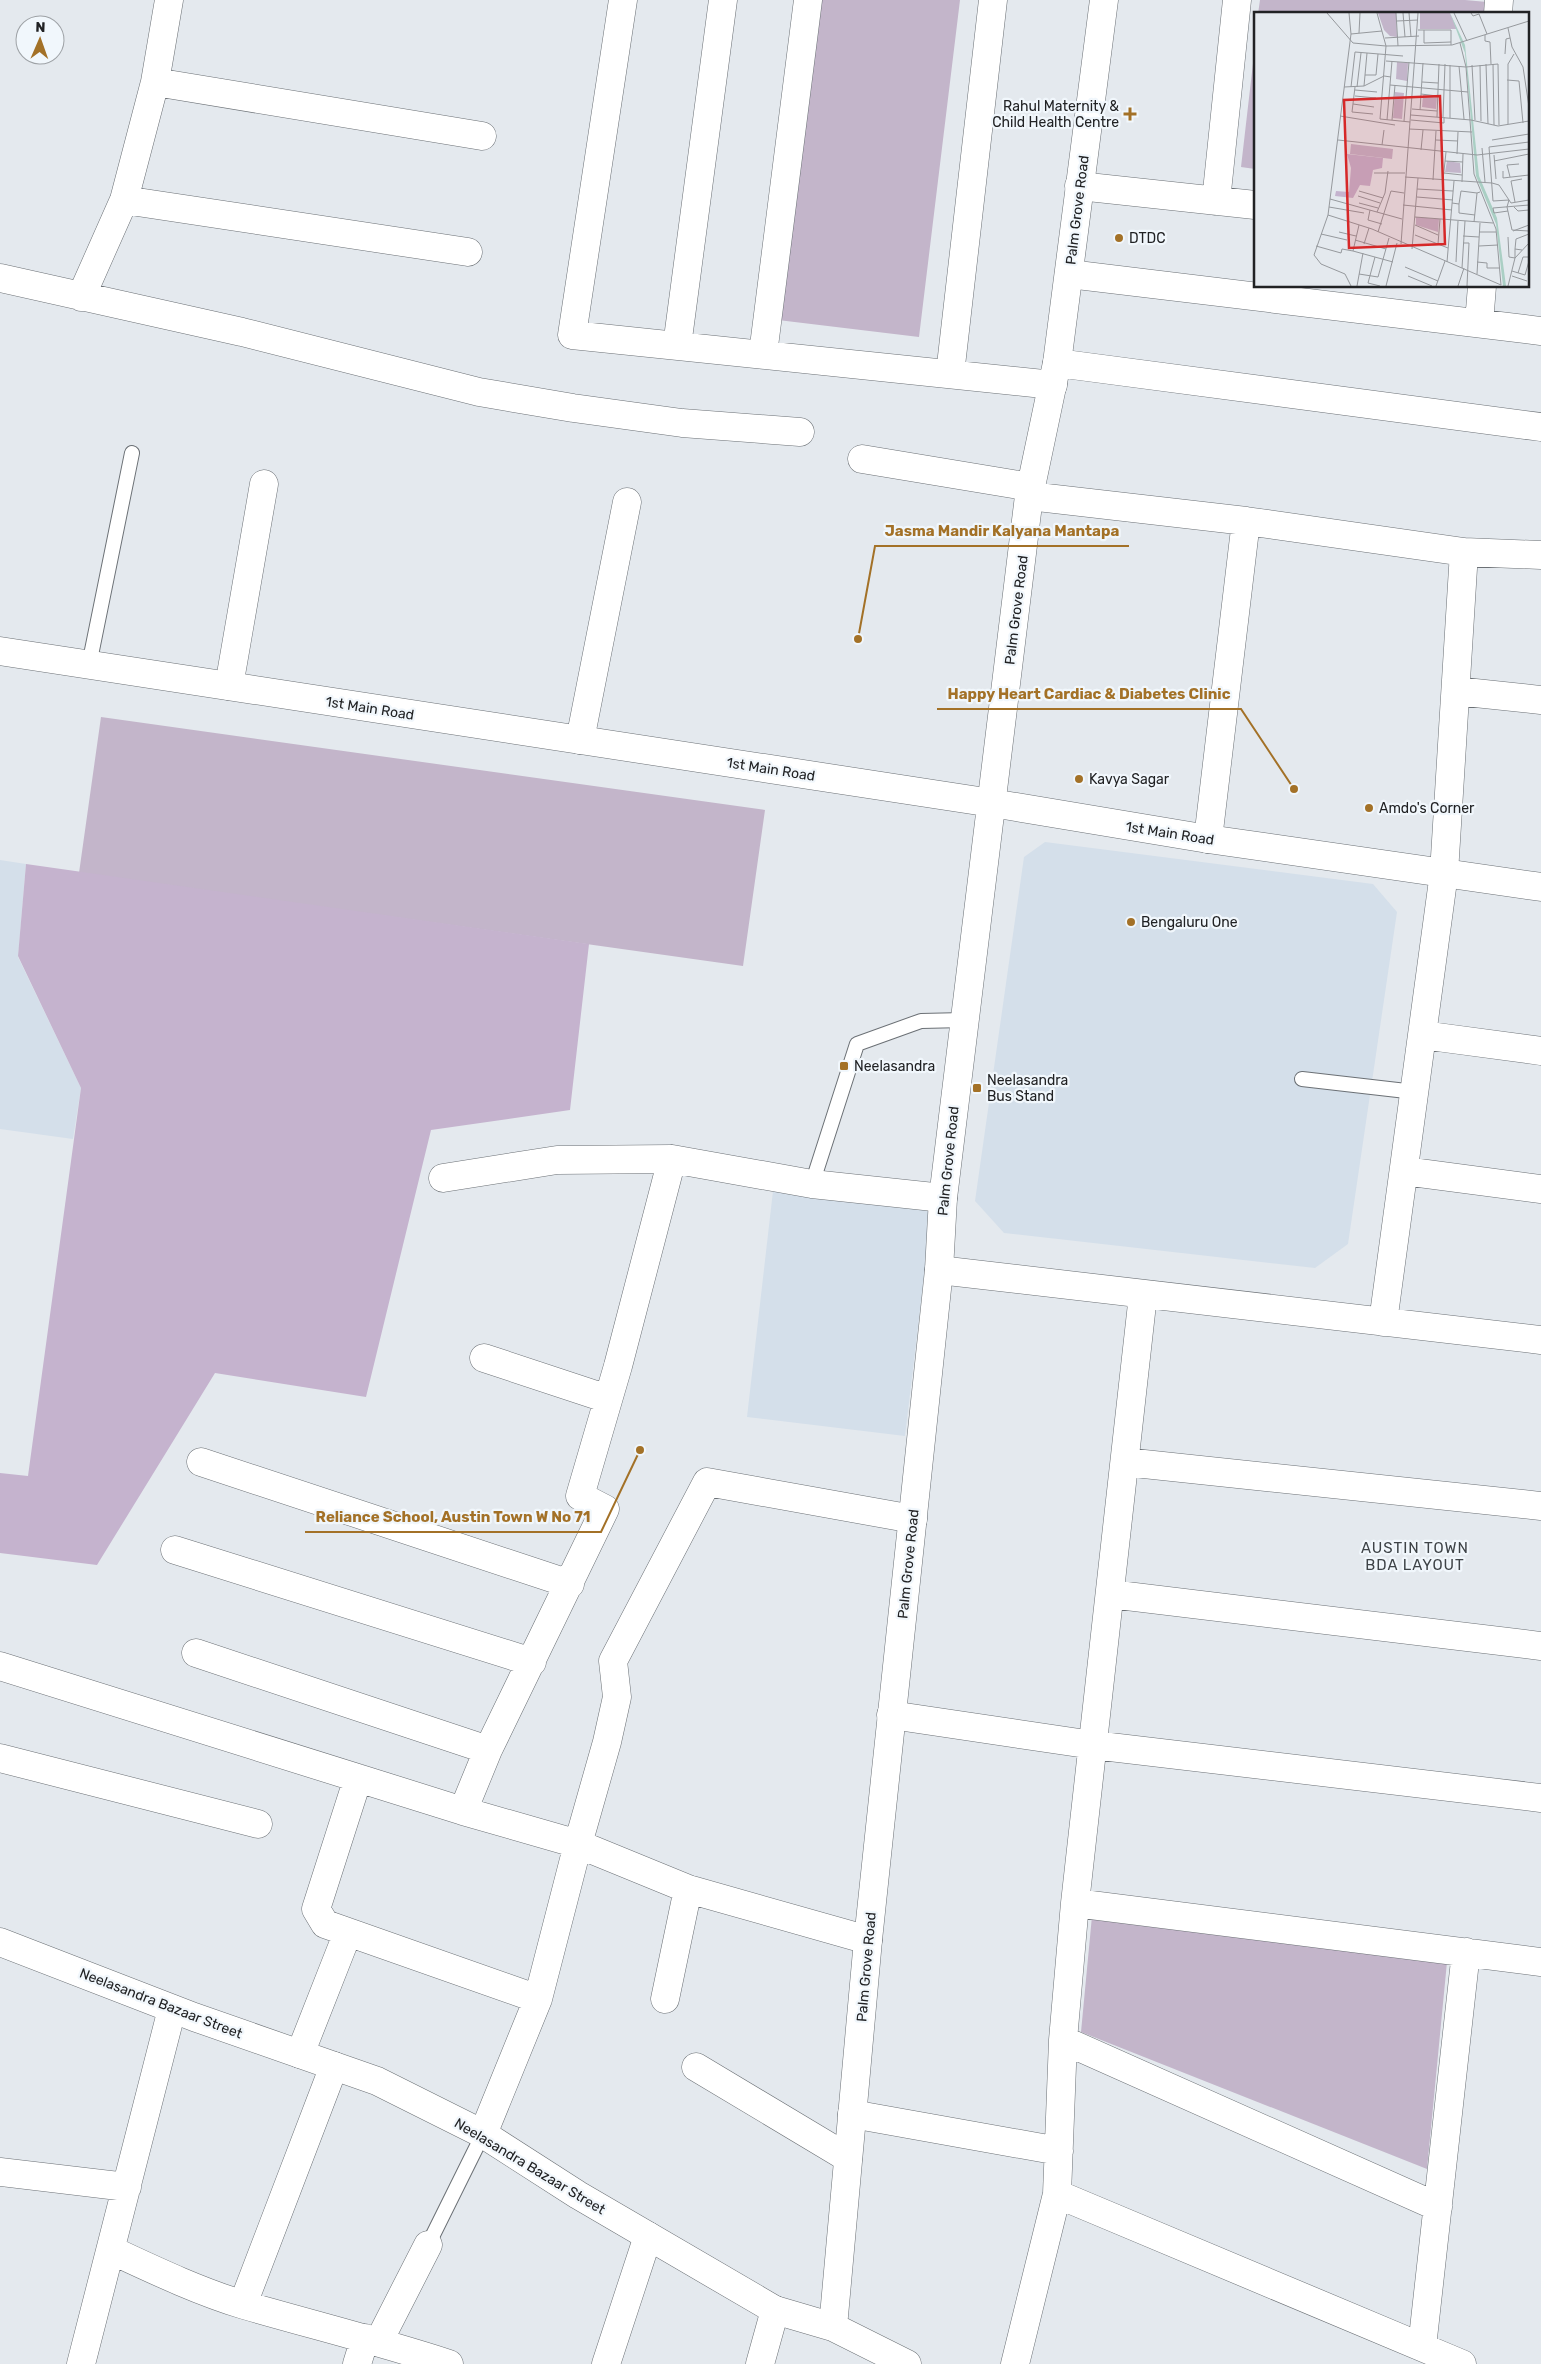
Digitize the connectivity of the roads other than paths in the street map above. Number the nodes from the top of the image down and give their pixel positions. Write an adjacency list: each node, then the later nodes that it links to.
1 (170, 0): 8 (street)
2 (623, 0): 21 (street)
3 (723, 0): 21 (street)
4 (808, 0): 22 (street)
5 (993, 0): 23 (street)
6 (1104, 0): 10 (street, Palm Grove Road)
7 (1237, 0): 12 (street)
8 (155, 82): 9 (street); 11 (street)
9 (482, 136)
10 (1079, 186): 12 (street); 15 (street, Palm Grove Road)
11 (124, 200): 14 (street); 18 (street)
12 (1216, 201): 13 (street)
13 (1254, 205)
14 (468, 252)
15 (1068, 274): 19 (street); 24 (street, Palm Grove Road)
16 (0, 278): 18 (street)
17 (1482, 288): 19 (street)
18 (81, 296): 26 (street)
19 (1479, 323): 20 (street)
20 (1541, 331)
21 (677, 346): 22 (street)
22 (763, 354): 23 (street)
23 (950, 374): 24 (street)
24 (1055, 374): 25 (street); 30 (street, Palm Grove Road)
25 (1541, 427)
26 (800, 432)
27 (132, 453): 36 (lane)
28 (862, 459): 30 (street)
29 (264, 484): 37 (street)
30 (1030, 492): 32 (street); 41 (street, Palm Grove Road)
31 (627, 502): 40 (street)
32 (1246, 521): 33 (street); 42 (street)
33 (1464, 552): 34 (street); 38 (street)
34 (1541, 555)
35 (0, 651): 36 (street, 1st Main Road)
36 (89, 665): 37 (street, 1st Main Road)
37 (230, 686): 40 (street, 1st Main Road)
38 (1456, 691): 39 (street); 43 (street)
39 (1541, 700)
40 (580, 740): 41 (street, 1st Main Road)
41 (992, 803): 42 (street, 1st Main Road); 45 (street, Palm Grove Road)
42 (1208, 839): 43 (street, 1st Main Road)
43 (1444, 873): 44 (street, 1st Main Road); 46 (street)
44 (1541, 887)
45 (964, 1020): 53 (lane); 55 (street, Palm Grove Road)
46 (1422, 1035): 47 (street); 49 (street)
47 (1541, 1051)
48 (1302, 1079): 49 (lane)
49 (1415, 1092): 51 (street)
50 (672, 1160): 52 (street); 53 (street); 61 (street)
51 (1404, 1171): 54 (street); 58 (street)
52 (443, 1178)
53 (812, 1184): 55 (street)
54 (1541, 1189)
55 (943, 1198): 56 (street, Palm Grove Road)
56 (939, 1270): 57 (street); 65 (street, Palm Grove Road)
57 (1143, 1295): 58 (street); 63 (street)
58 (1383, 1322): 59 (street)
59 (1541, 1340)
60 (484, 1358): 61 (street)
61 (608, 1399): 67 (street)
62 (201, 1462): 67 (street)
63 (1125, 1462): 64 (street); 68 (street)
64 (1541, 1506)
65 (913, 1519): 73 (street, Palm Grove Road); 81 (street)
66 (174, 1550): 71 (street)
67 (570, 1584): 71 (street)
68 (1110, 1594): 69 (street); 74 (street)
69 (1541, 1646)
70 (196, 1653): 75 (street)
71 (532, 1662): 75 (street)
72 (0, 1666): 77 (street)
73 (891, 1715): 74 (street); 85 (street, Palm Grove Road)
74 (1093, 1744): 78 (street); 83 (street)
75 (488, 1750): 79 (street)
76 (0, 1758): 80 (street)
77 (358, 1778): 79 (street); 84 (street)
78 (1541, 1798)
79 (463, 1811): 81 (street)
80 (258, 1824)
81 (578, 1844): 82 (street); 90 (street)
82 (688, 1889): 85 (street); 89 (street)
83 (1075, 1903): 87 (street); 92 (street)
84 (348, 1932): 90 (street); 93 (street)
85 (868, 1940): 96 (street, Palm Grove Road)
86 (0, 1942): 91 (street, Neelasandra Bazaar Street)
87 (1466, 1952): 88 (street); 103 (street)
88 (1541, 1962)
89 (665, 1999)
90 (538, 2000): 97 (street)
91 (172, 2009): 93 (street, Neelasandra Bazaar Street); 101 (street)
92 (1062, 2040): 98 (street); 103 (street)
93 (300, 2054): 94 (street, Neelasandra Bazaar Street)
94 (334, 2066): 97 (street, Neelasandra Bazaar Street); 107 (street)
95 (696, 2067): 99 (street)
96 (852, 2114): 98 (street); 99 (street, Palm Grove Road)
97 (483, 2134): 104 (street, Neelasandra Bazaar Street); 105 (lane)
98 (1059, 2151): 102 (street)
99 (848, 2158): 109 (street, Palm Grove Road)
100 (0, 2172): 101 (street)
101 (127, 2187): 106 (street)
102 (1057, 2194): 111 (street); 118 (street)
103 (1438, 2207): 111 (street)
104 (648, 2236): 108 (street, Neelasandra Bazaar Street); 115 (street)
105 (428, 2245): 110 (street)
106 (111, 2250): 107 (street); 112 (street)
107 (243, 2304): 110 (street)
108 (775, 2310): 109 (street, Neelasandra Bazaar Street); 116 (street)
109 (833, 2327): 117 (street, Neelasandra Bazaar Street)
110 (372, 2340): 113 (street); 114 (street)
111 (1422, 2347): 119 (street)
112 (81, 2364)
113 (357, 2364)
114 (449, 2364)
115 (606, 2364)
116 (760, 2364)
117 (907, 2364)
118 (1015, 2364)
119 (1462, 2364)

